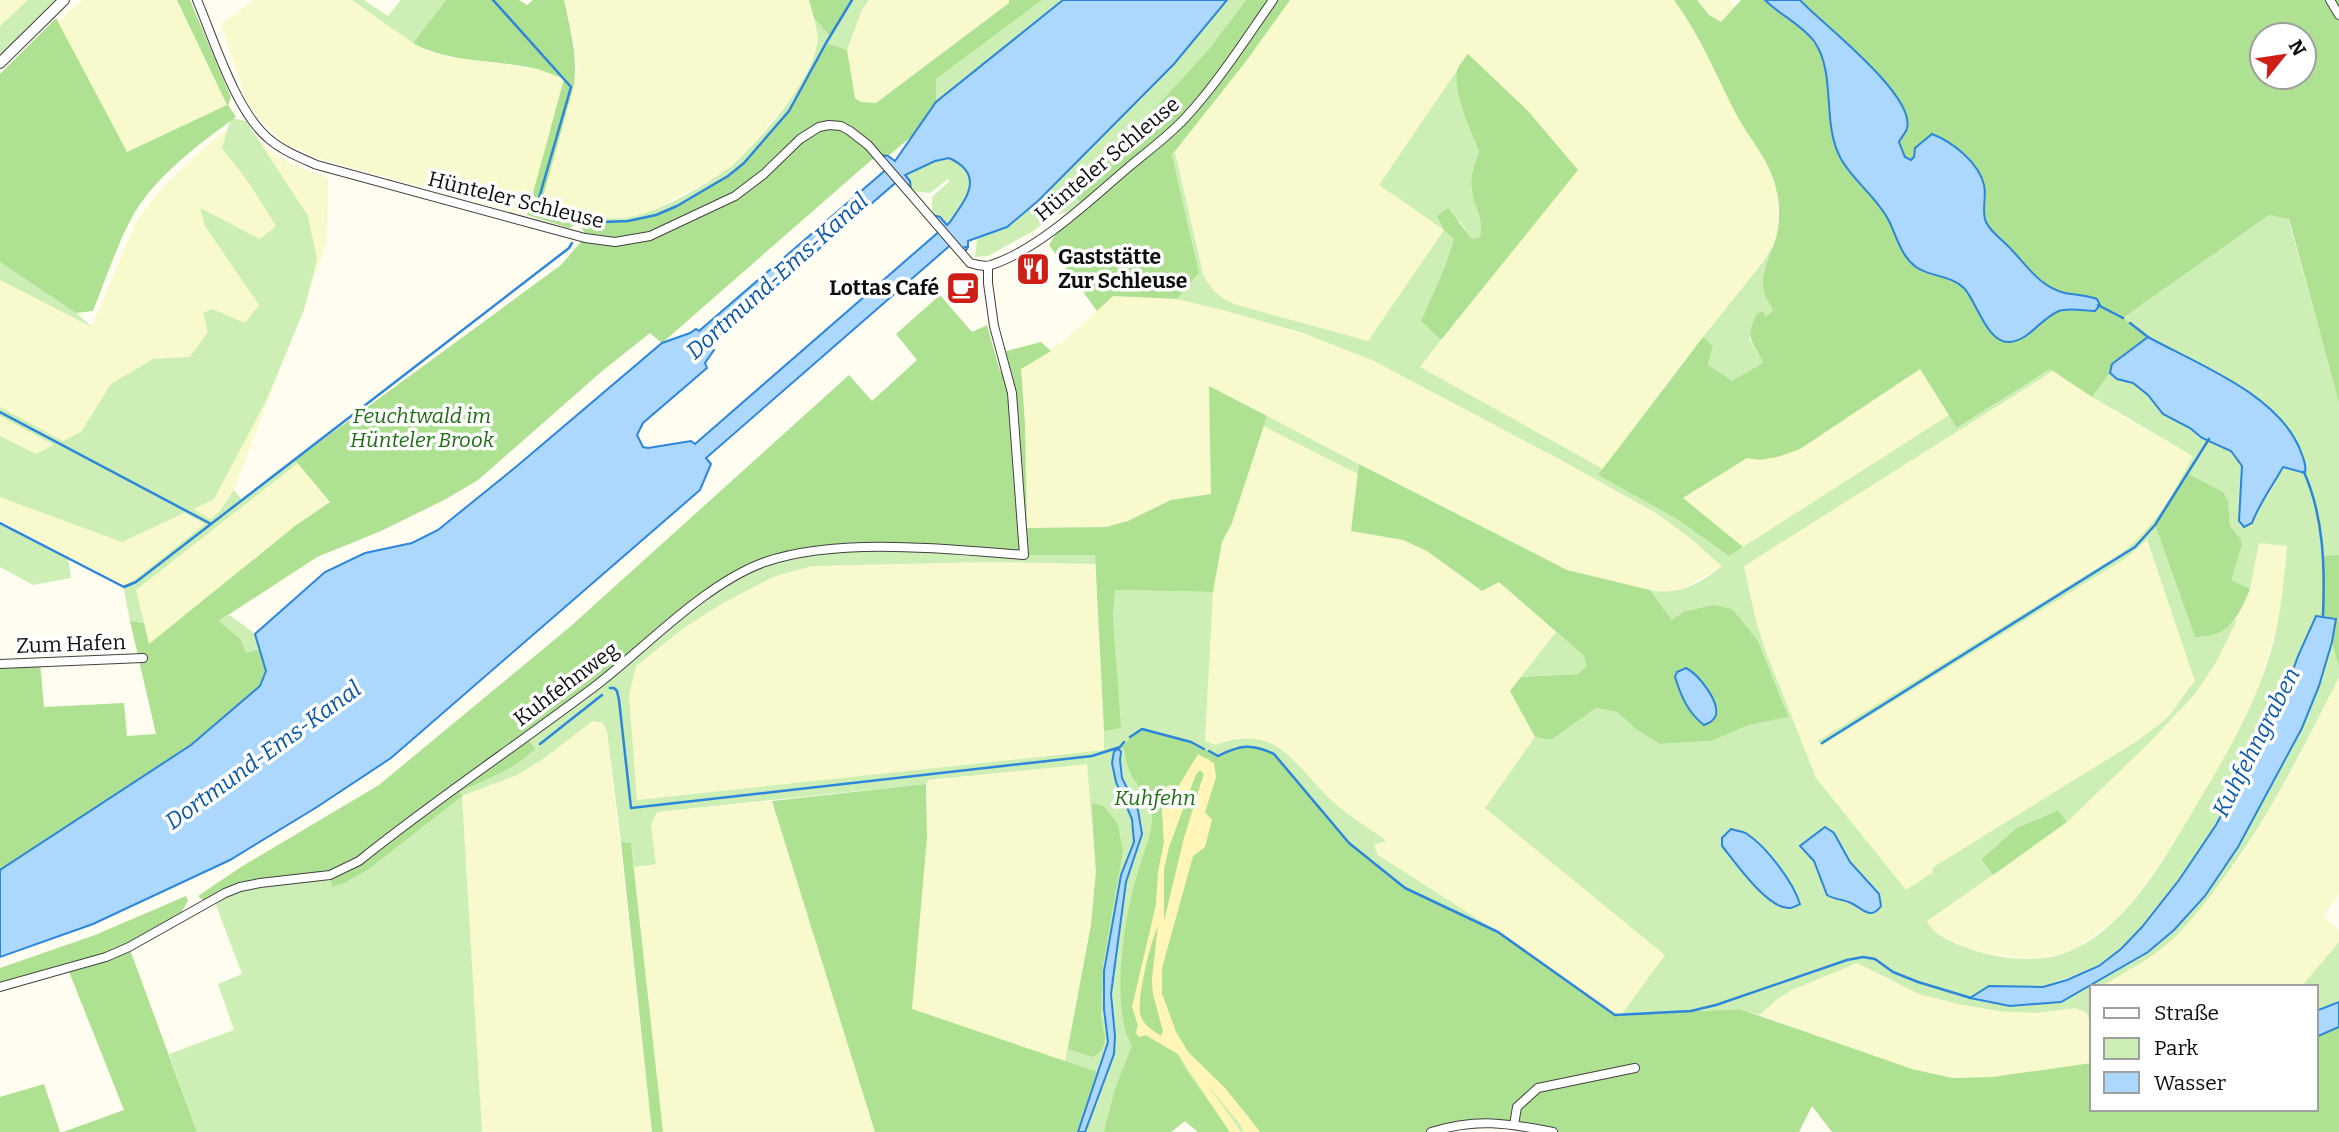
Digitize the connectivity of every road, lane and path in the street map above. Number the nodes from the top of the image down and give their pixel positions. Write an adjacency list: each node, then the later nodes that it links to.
1 (64, 0): 6 (street)
2 (197, 0): 7 (street, Hünteler Schleuse)
3 (1273, 0): 7 (street, Hünteler Schleuse)
4 (2330, 0): 5 (street)
5 (2339, 15)
6 (0, 63)
7 (988, 266): 10 (street, Kuhfehnweg)
8 (144, 659): 9 (street, Zum Hafen)
9 (0, 664)
10 (0, 987)
11 (1635, 1068): 12 (street)
12 (1514, 1125): 13 (street); 14 (street)
13 (1431, 1132)
14 (1553, 1132)

